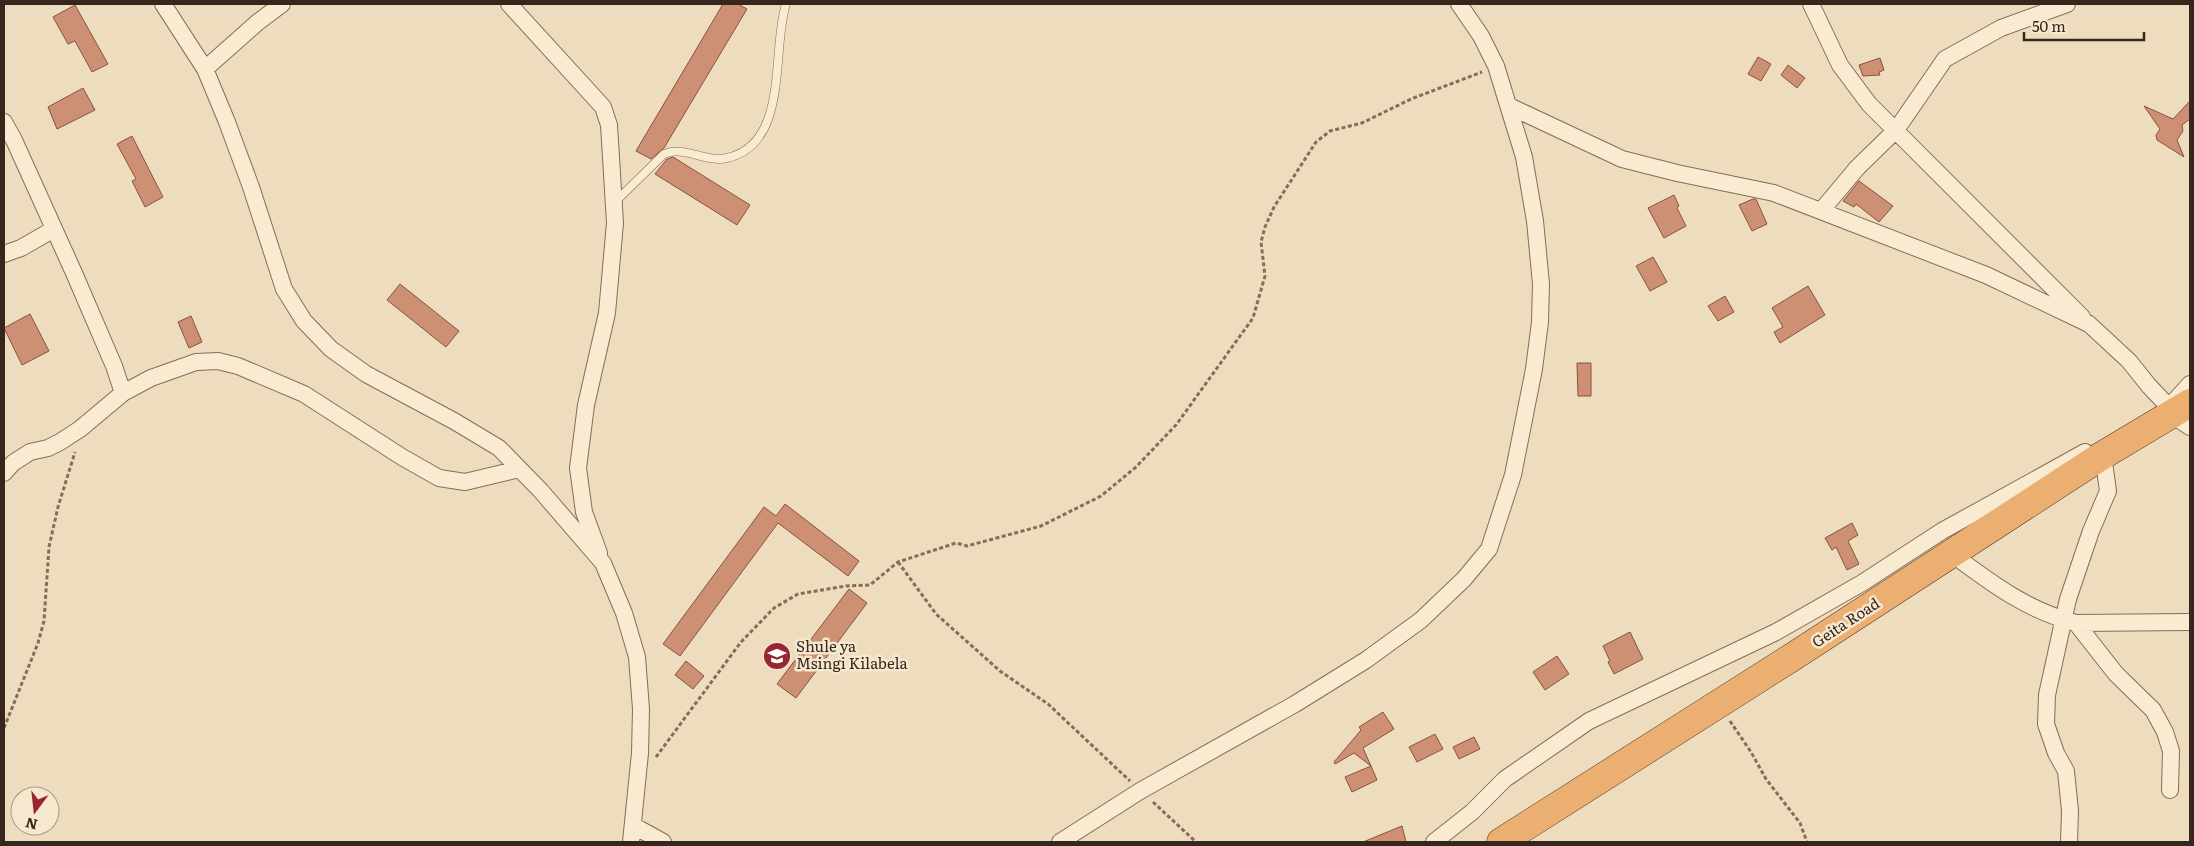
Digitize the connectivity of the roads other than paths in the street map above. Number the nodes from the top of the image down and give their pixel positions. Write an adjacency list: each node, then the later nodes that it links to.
1 (163, 4): 8 (street)
2 (282, 4): 8 (street)
3 (509, 4): 12 (street)
4 (786, 4): 12 (lane)
5 (1458, 4): 9 (street)
6 (1811, 4): 11 (street)
7 (2067, 4): 11 (street)
8 (205, 69): 21 (street)
9 (1509, 106): 13 (street); 31 (street)
10 (4, 124): 14 (street)
11 (1896, 130): 13 (street); 16 (street)
12 (614, 203): 24 (street)
13 (1821, 211): 16 (street)
14 (54, 230): 15 (street); 18 (street)
15 (4, 254)
16 (2089, 324): 19 (street)
17 (2190, 384): 19 (street)
18 (123, 393): 21 (street); 22 (street)
19 (2180, 413): 20 (highway, Geita Road); 32 (street)
20 (2104, 455): 23 (highway, Geita Road); 25 (street)
21 (519, 469): 24 (street)
22 (4, 473)
23 (1952, 554): 25 (street); 33 (highway, Geita Road)
24 (603, 563): 28 (street)
25 (2069, 621): 26 (street); 27 (street); 34 (street)
26 (2190, 622)
27 (2170, 790)
28 (634, 826): 29 (street); 30 (street)
29 (631, 842)
30 (663, 842)
31 (1060, 842)
32 (1434, 842)
33 (1501, 842)
34 (2069, 842)

